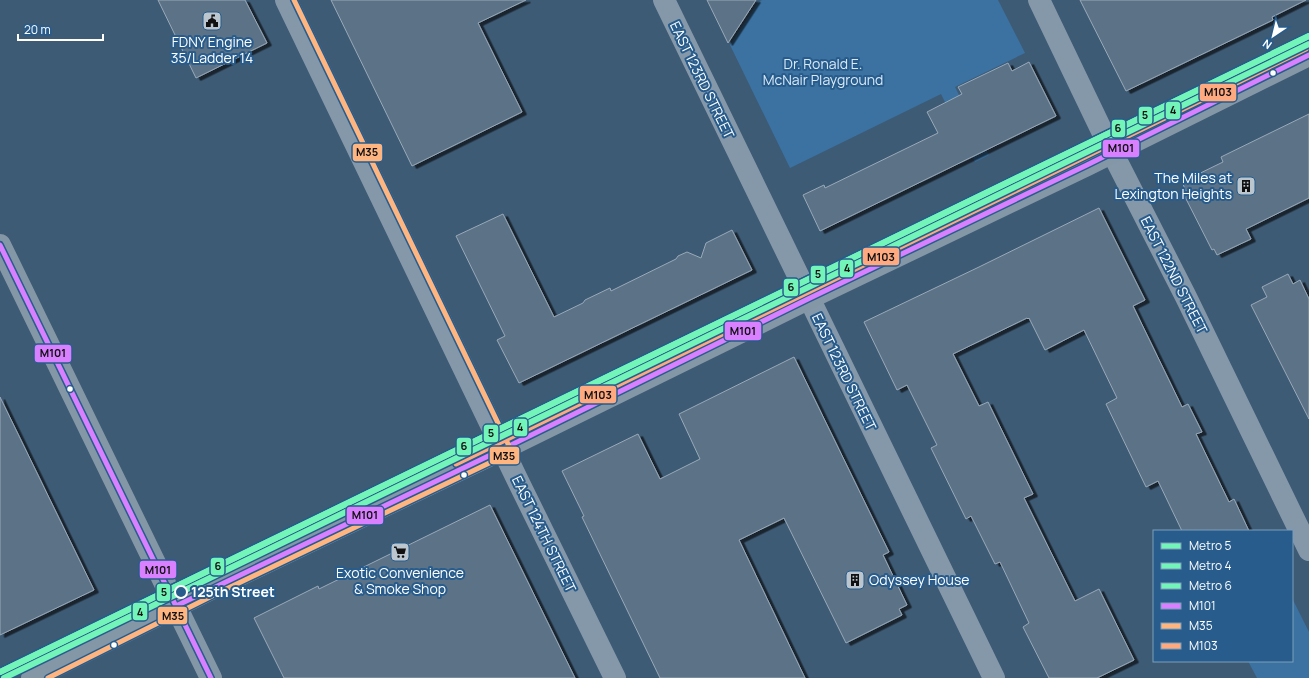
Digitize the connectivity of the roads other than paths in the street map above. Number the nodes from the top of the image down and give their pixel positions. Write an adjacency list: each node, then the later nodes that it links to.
1 (286, 0): 8 (street, EAST 124TH STREET)
2 (664, 0): 7 (street, EAST 123RD STREET)
3 (1039, 0): 5 (street, EAST 122ND STREET)
4 (1309, 55): 5 (main road)
5 (1112, 152): 7 (main road); 9 (street, EAST 122ND STREET)
6 (0, 245): 10 (main road)
7 (808, 299): 8 (main road); 14 (street, EAST 123RD STREET)
8 (503, 449): 10 (main road); 13 (street, EAST 124TH STREET)
9 (1309, 550)
10 (176, 606): 11 (main road); 12 (main road)
11 (32, 678)
12 (211, 678)
13 (616, 678)
14 (994, 678)

